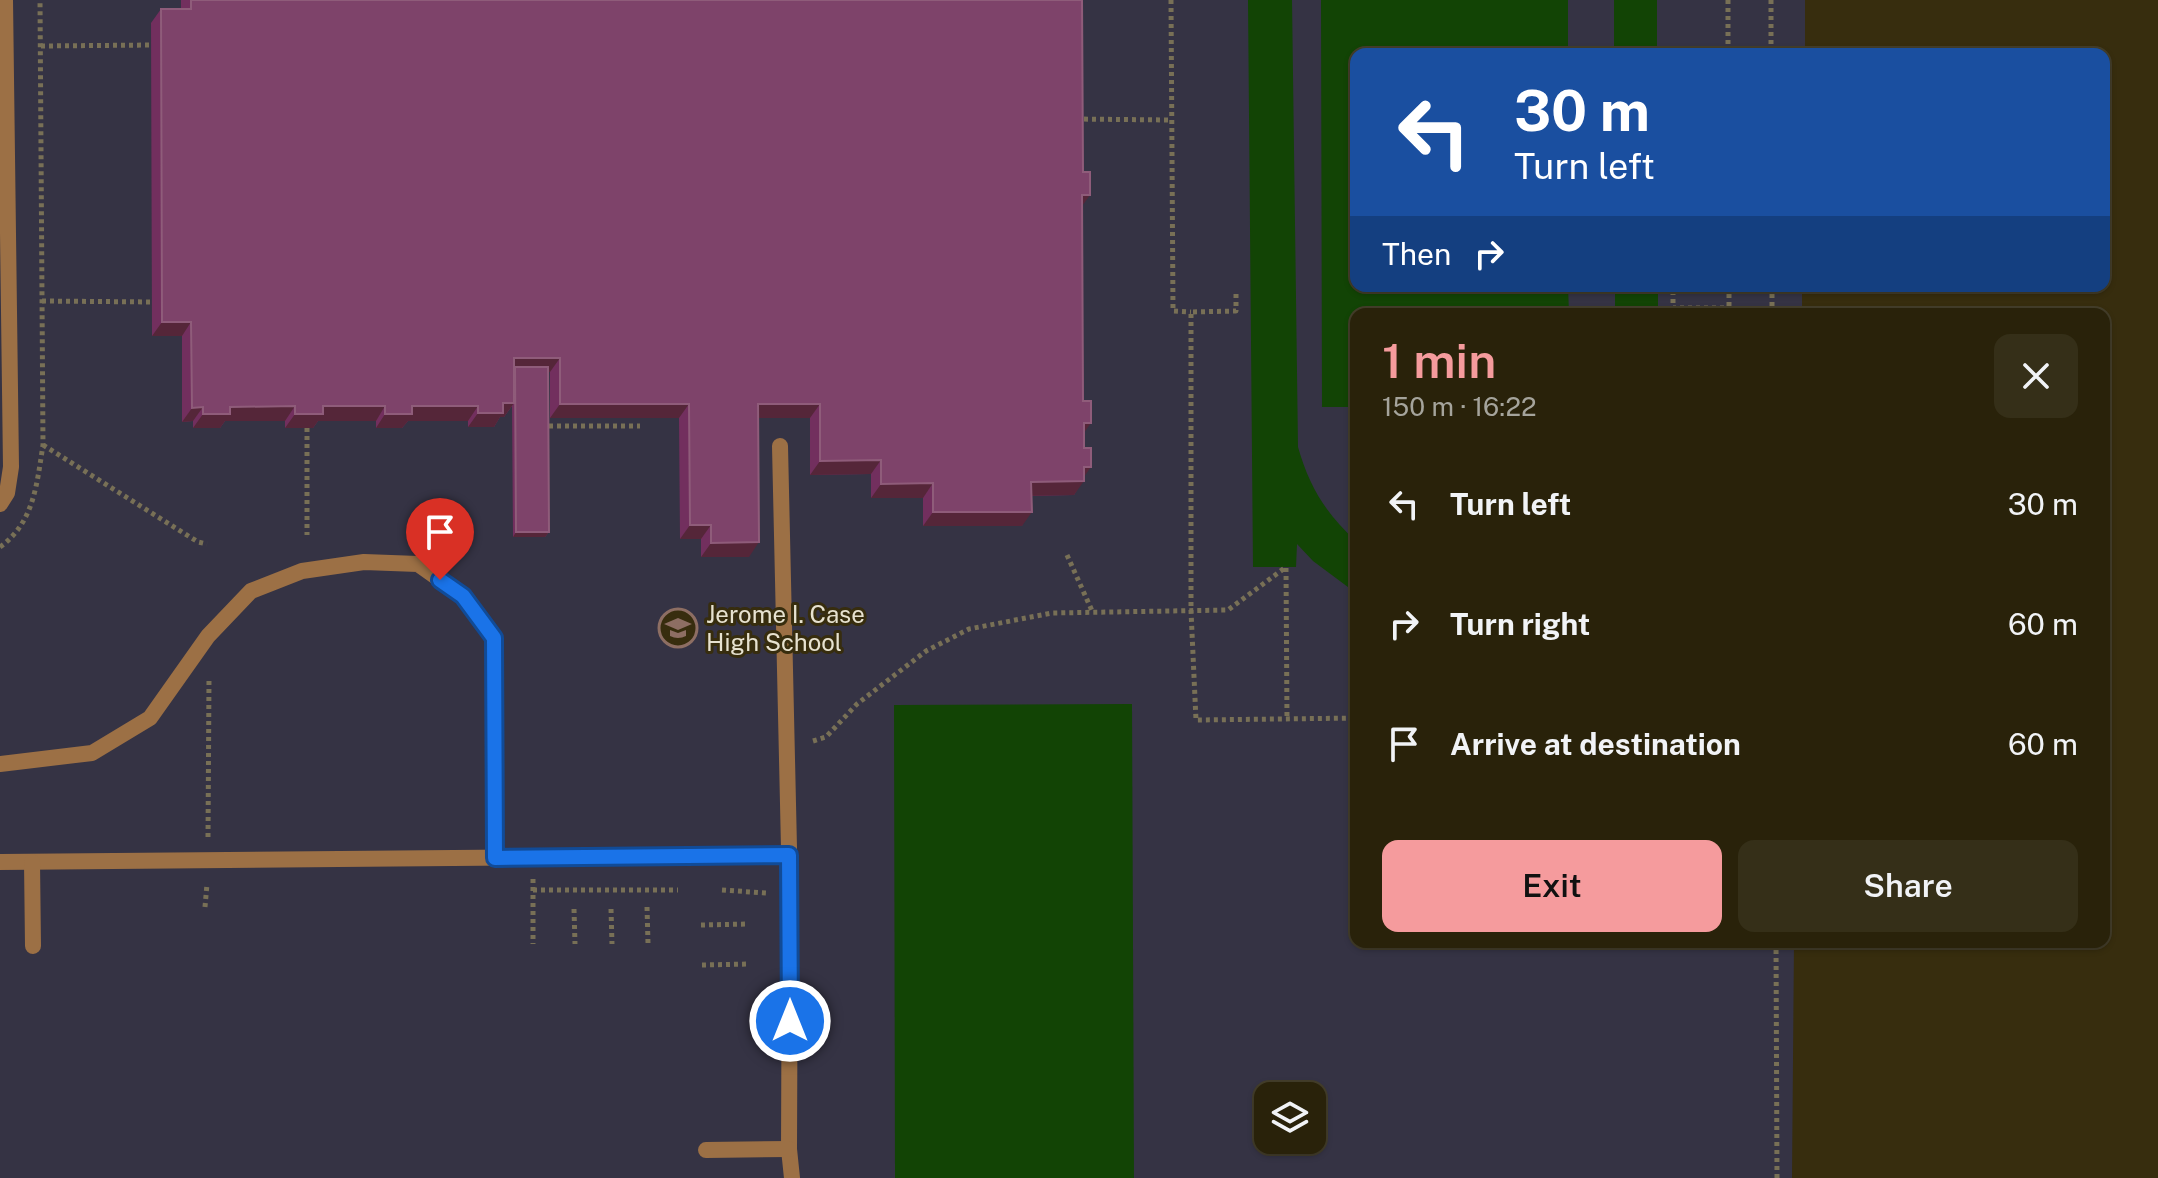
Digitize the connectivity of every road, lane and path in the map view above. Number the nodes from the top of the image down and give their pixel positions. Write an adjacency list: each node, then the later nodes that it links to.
1 (5, 0): 25 (lane)
2 (40, 0): 7 (path)
3 (1171, 0): 13 (path)
4 (1728, 0): 8 (path)
5 (1771, 0): 9 (path)
6 (151, 45): 7 (path)
7 (41, 46): 15 (path)
8 (1728, 48)
9 (1771, 48)
10 (1081, 106): 12 (path)
11 (1072, 119): 12 (path)
12 (1081, 119): 13 (path)
13 (1171, 120): 17 (path)
14 (1236, 294): 17 (path)
15 (42, 301): 16 (path); 23 (path)
16 (152, 302)
17 (1191, 312): 30 (path)
18 (614, 418): 20 (path)
19 (529, 426): 20 (path)
20 (614, 426): 21 (path)
21 (640, 426)
22 (307, 428): 26 (path)
23 (43, 445): 27 (path); 28 (path)
24 (780, 446): 38 (lane)
25 (0, 504)
26 (307, 535)
27 (207, 544)
28 (0, 547)
29 (1067, 555): 31 (path)
30 (1191, 611): 31 (path); 34 (path); 34 (path)
31 (1093, 613): 35 (path)
32 (209, 671): 37 (path)
33 (1350, 718): 34 (path)
34 (1287, 719)
35 (813, 741)
36 (0, 764): 39 (lane)
37 (207, 838)
38 (789, 855): 39 (lane); 62 (lane)
39 (495, 858): 41 (lane)
40 (0, 862): 41 (lane)
41 (32, 862): 58 (lane)
42 (533, 878): 44 (path)
43 (207, 880): 48 (path)
44 (533, 890): 45 (path); 55 (path)
45 (678, 890)
46 (722, 890): 47 (path)
47 (766, 893)
48 (205, 907)
49 (647, 907): 54 (path)
50 (574, 909): 56 (path)
51 (611, 909): 57 (path)
52 (748, 924): 53 (path)
53 (701, 925)
54 (648, 943)
55 (533, 944)
56 (575, 944)
57 (612, 944)
58 (33, 946)
59 (1776, 948): 65 (path)
60 (748, 964): 61 (path)
61 (702, 965)
62 (789, 1149): 63 (lane); 64 (lane)
63 (706, 1150)
64 (792, 1178)
65 (1777, 1178)

